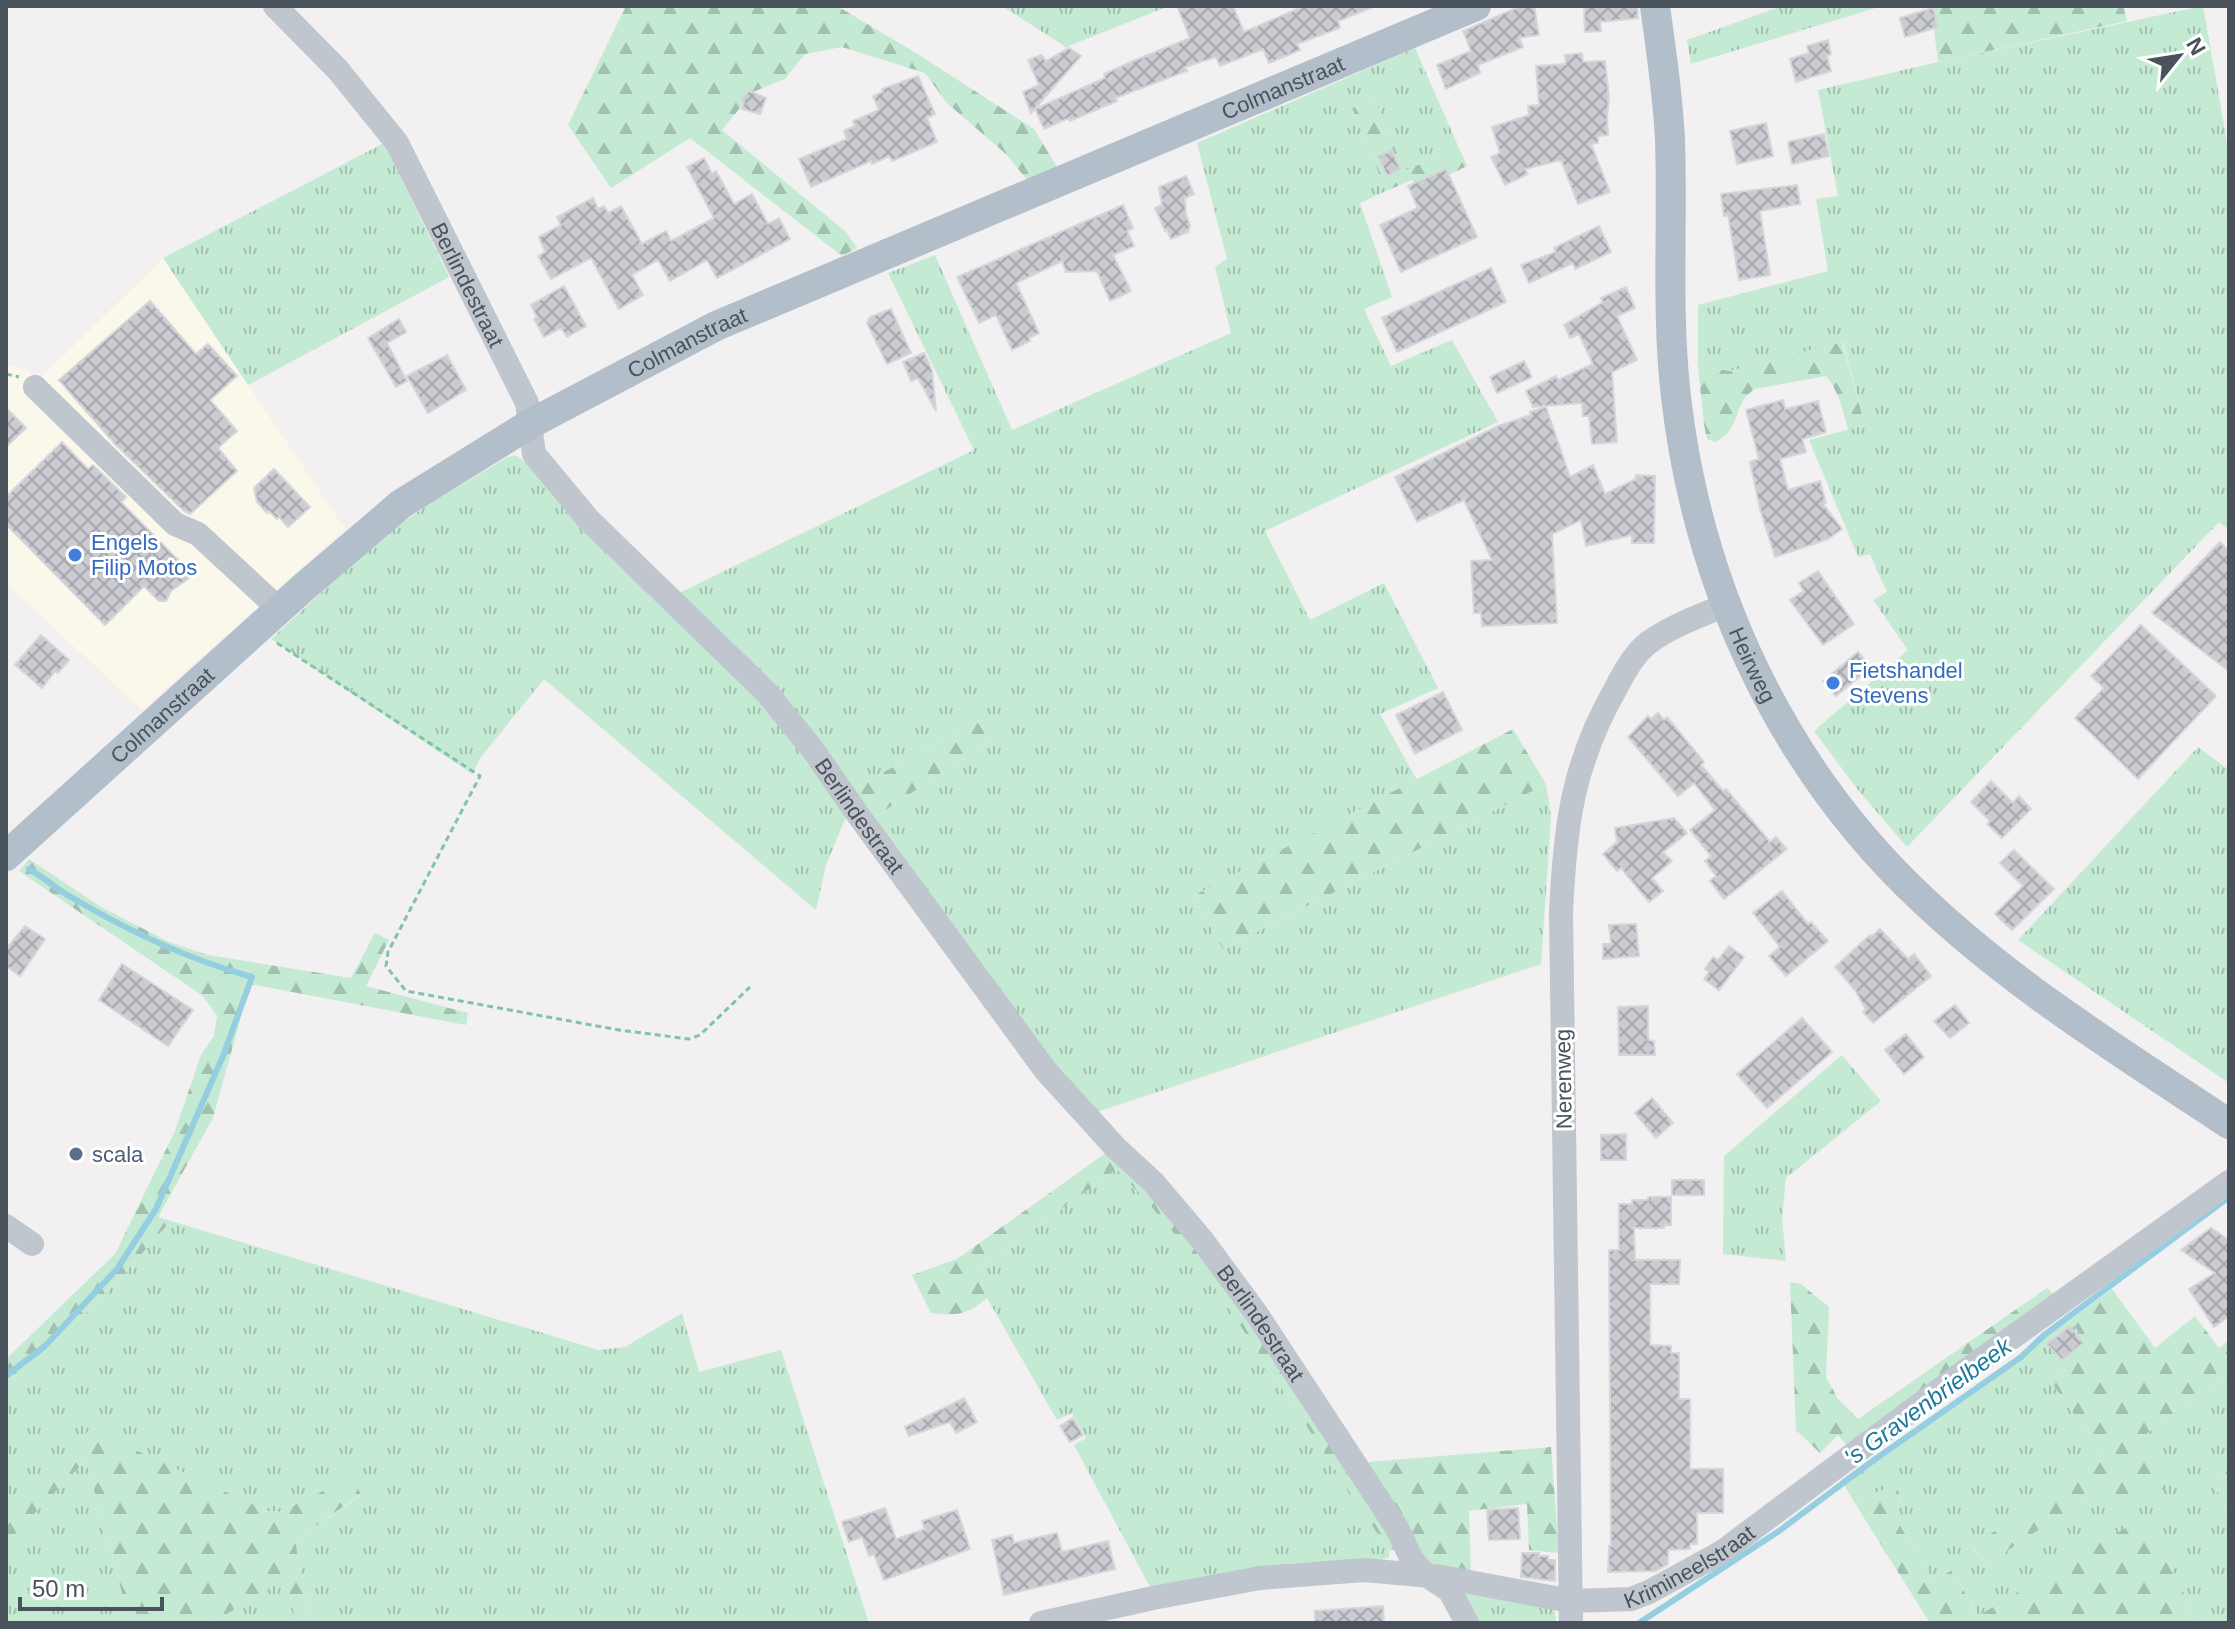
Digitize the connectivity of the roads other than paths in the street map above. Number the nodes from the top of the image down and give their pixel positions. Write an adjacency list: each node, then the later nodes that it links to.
1 (275, 6): 5 (street, Berlindestraat)
2 (1476, 6): 5 (main road, Colmanstraat)
3 (1655, 6): 6 (main road, Heirweg)
4 (35, 387): 7 (street)
5 (530, 424): 7 (main road, Colmanstraat); 13 (street, Berlindestraat)
6 (1726, 605): 9 (main road, Heirweg); 14 (street, Nerenweg)
7 (270, 618): 8 (main road, Colmanstraat)
8 (6, 856)
9 (2229, 1124)
10 (2229, 1182): 14 (street, Krimineelstraat)
11 (6, 1226): 12 (street)
12 (32, 1244)
13 (1426, 1575): 14 (street, Krimineelstraat); 15 (street, Krimineelstraat); 16 (street, Berlindestraat)
14 (1571, 1612)
15 (1041, 1623)
16 (1467, 1623)

